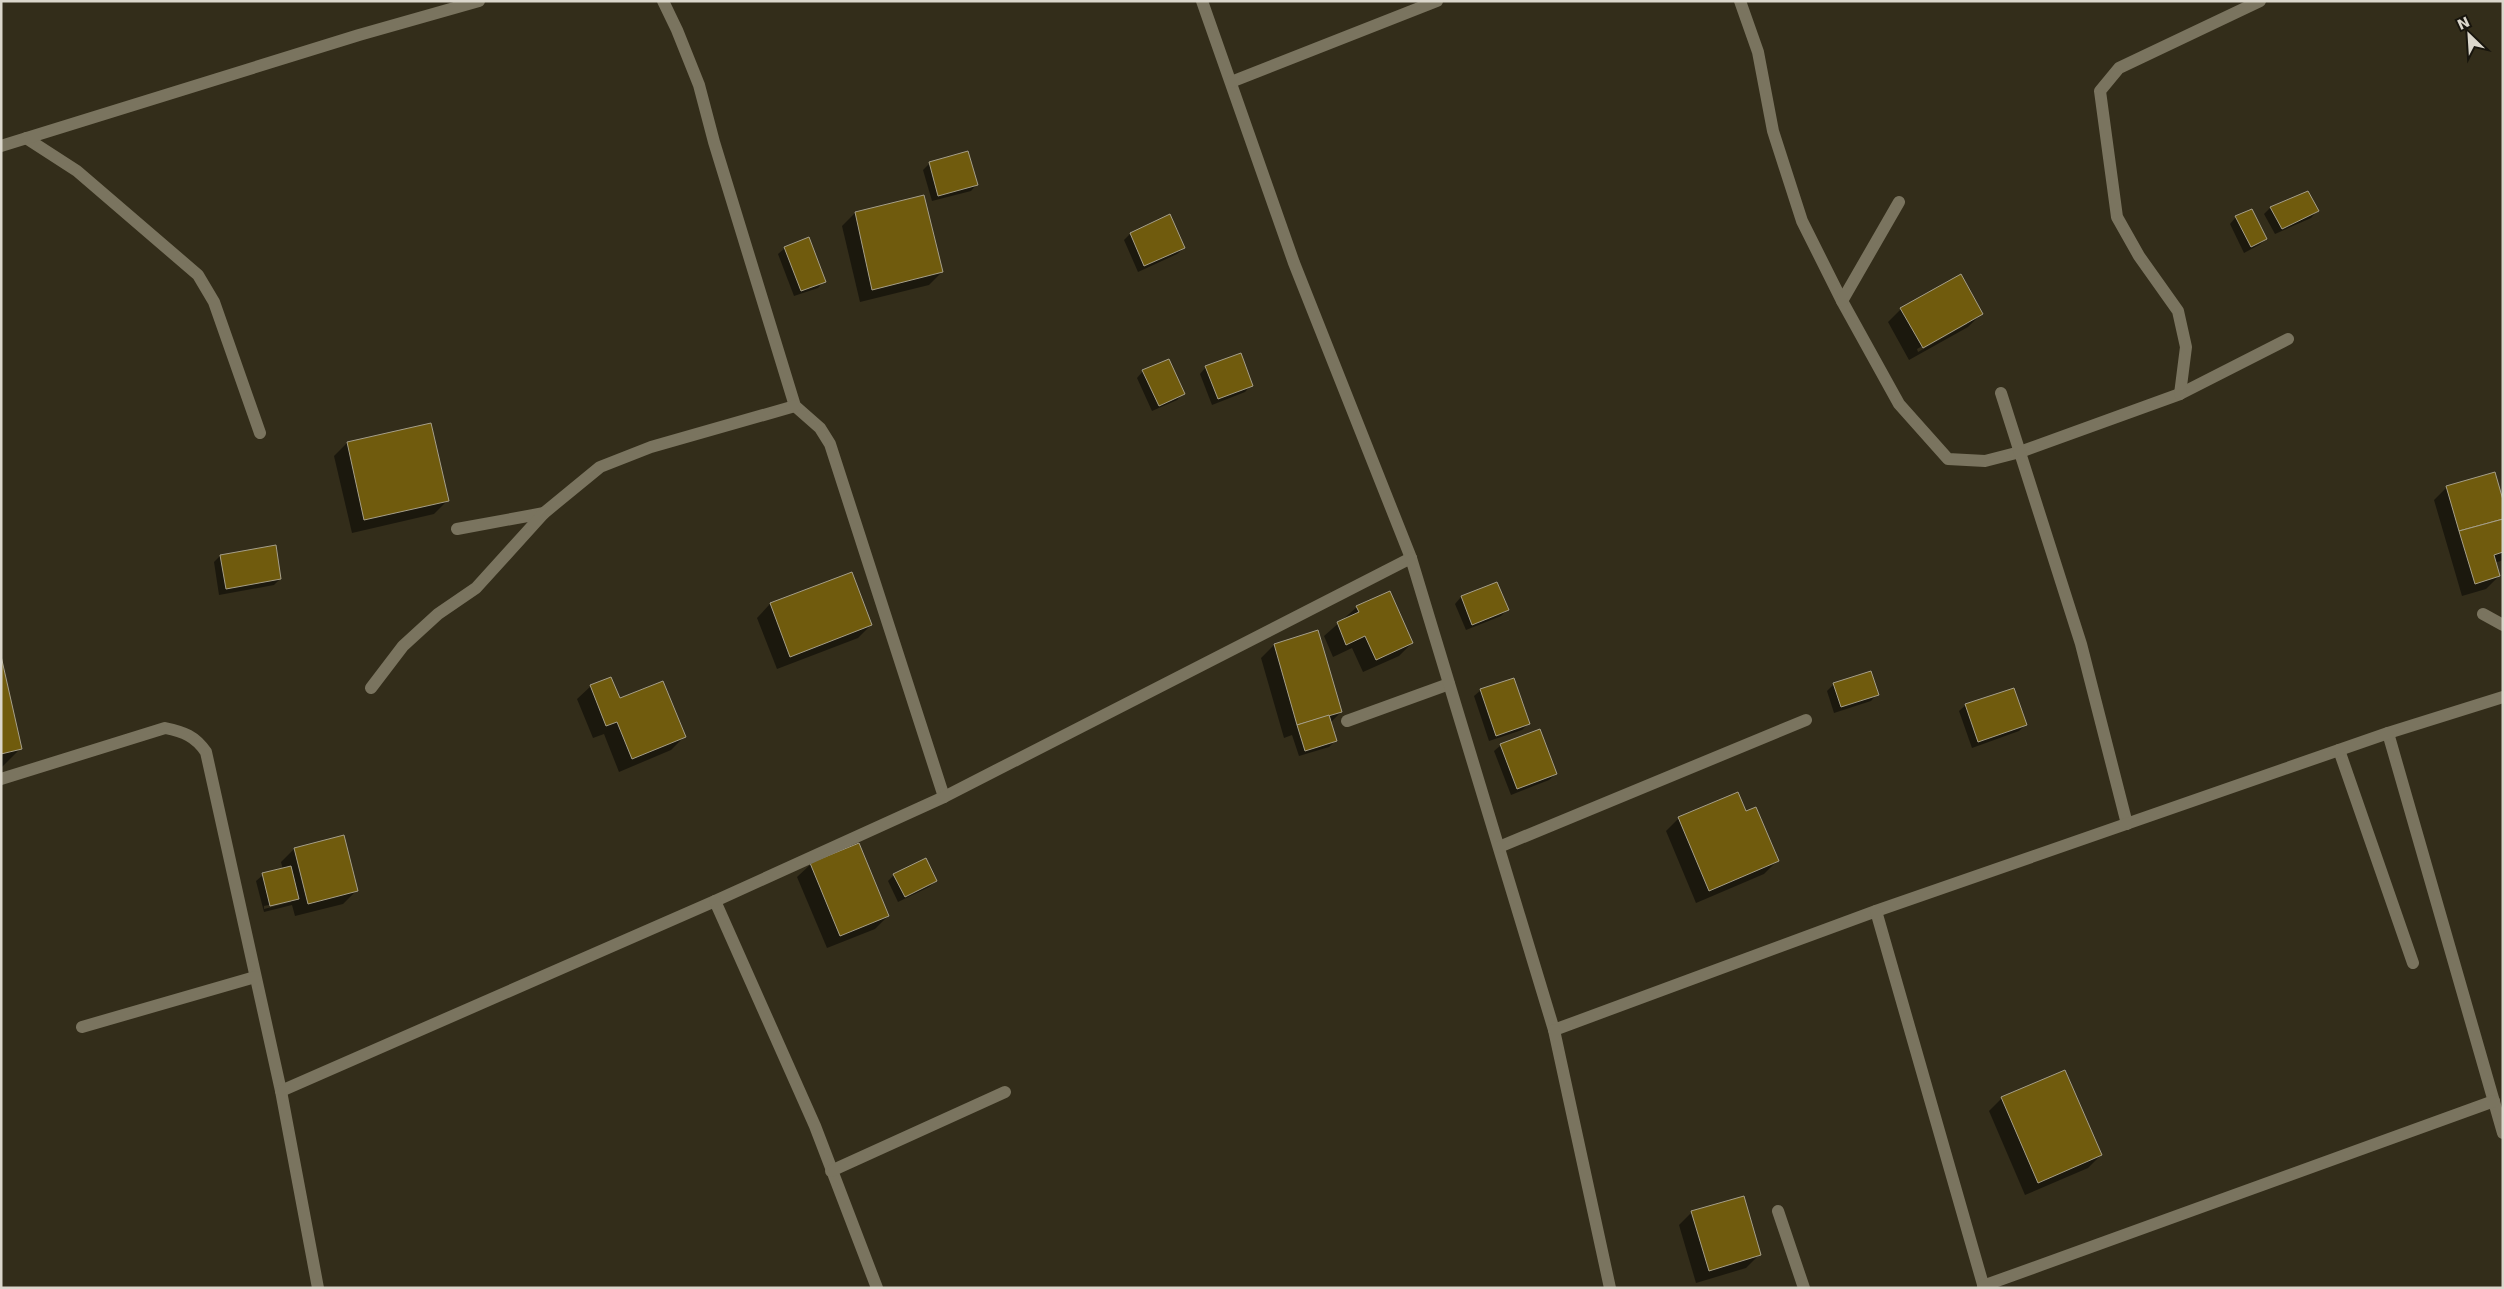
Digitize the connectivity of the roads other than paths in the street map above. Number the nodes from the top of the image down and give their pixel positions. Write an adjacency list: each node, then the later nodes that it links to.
1 (479, 1): 8 (street)
2 (663, 1): 15 (street)
3 (1202, 1): 7 (street)
4 (1437, 1): 7 (street)
5 (1740, 1): 11 (street)
6 (2260, 1): 14 (street)
7 (1230, 82): 20 (street)
8 (26, 138): 9 (street); 16 (street)
9 (1, 146)
10 (1899, 202): 11 (street)
11 (1842, 301): 17 (street)
12 (2288, 339): 14 (street)
13 (2001, 393): 17 (street)
14 (2180, 394): 17 (street)
15 (796, 406): 18 (street); 31 (street)
16 (260, 433)
17 (2020, 452): 32 (street)
18 (544, 513): 19 (street); 24 (street)
19 (458, 529)
20 (1411, 558): 23 (street); 31 (street)
21 (2483, 614): 22 (street)
22 (2503, 624)
23 (1449, 684): 27 (street); 33 (street)
24 (371, 688)
25 (2503, 697): 28 (street)
26 (1806, 720): 33 (street)
27 (1347, 721)
28 (2388, 733): 29 (street); 42 (street)
29 (2339, 750): 32 (street); 36 (street)
30 (1, 779): 37 (street)
31 (944, 797): 34 (street)
32 (2127, 824): 35 (street)
33 (1499, 846): 39 (street)
34 (715, 901): 40 (street); 44 (street)
35 (1876, 911): 39 (street); 46 (street)
36 (2413, 962)
37 (255, 976): 38 (street); 40 (street)
38 (82, 1027)
39 (1554, 1030): 49 (street)
40 (281, 1091): 47 (street)
41 (1005, 1092): 44 (street)
42 (2494, 1101): 43 (street); 46 (street)
43 (2503, 1133)
44 (832, 1171): 48 (street)
45 (1778, 1211): 50 (street)
46 (1984, 1287)
47 (318, 1288)
48 (877, 1288)
49 (1610, 1288)
50 (1804, 1288)

